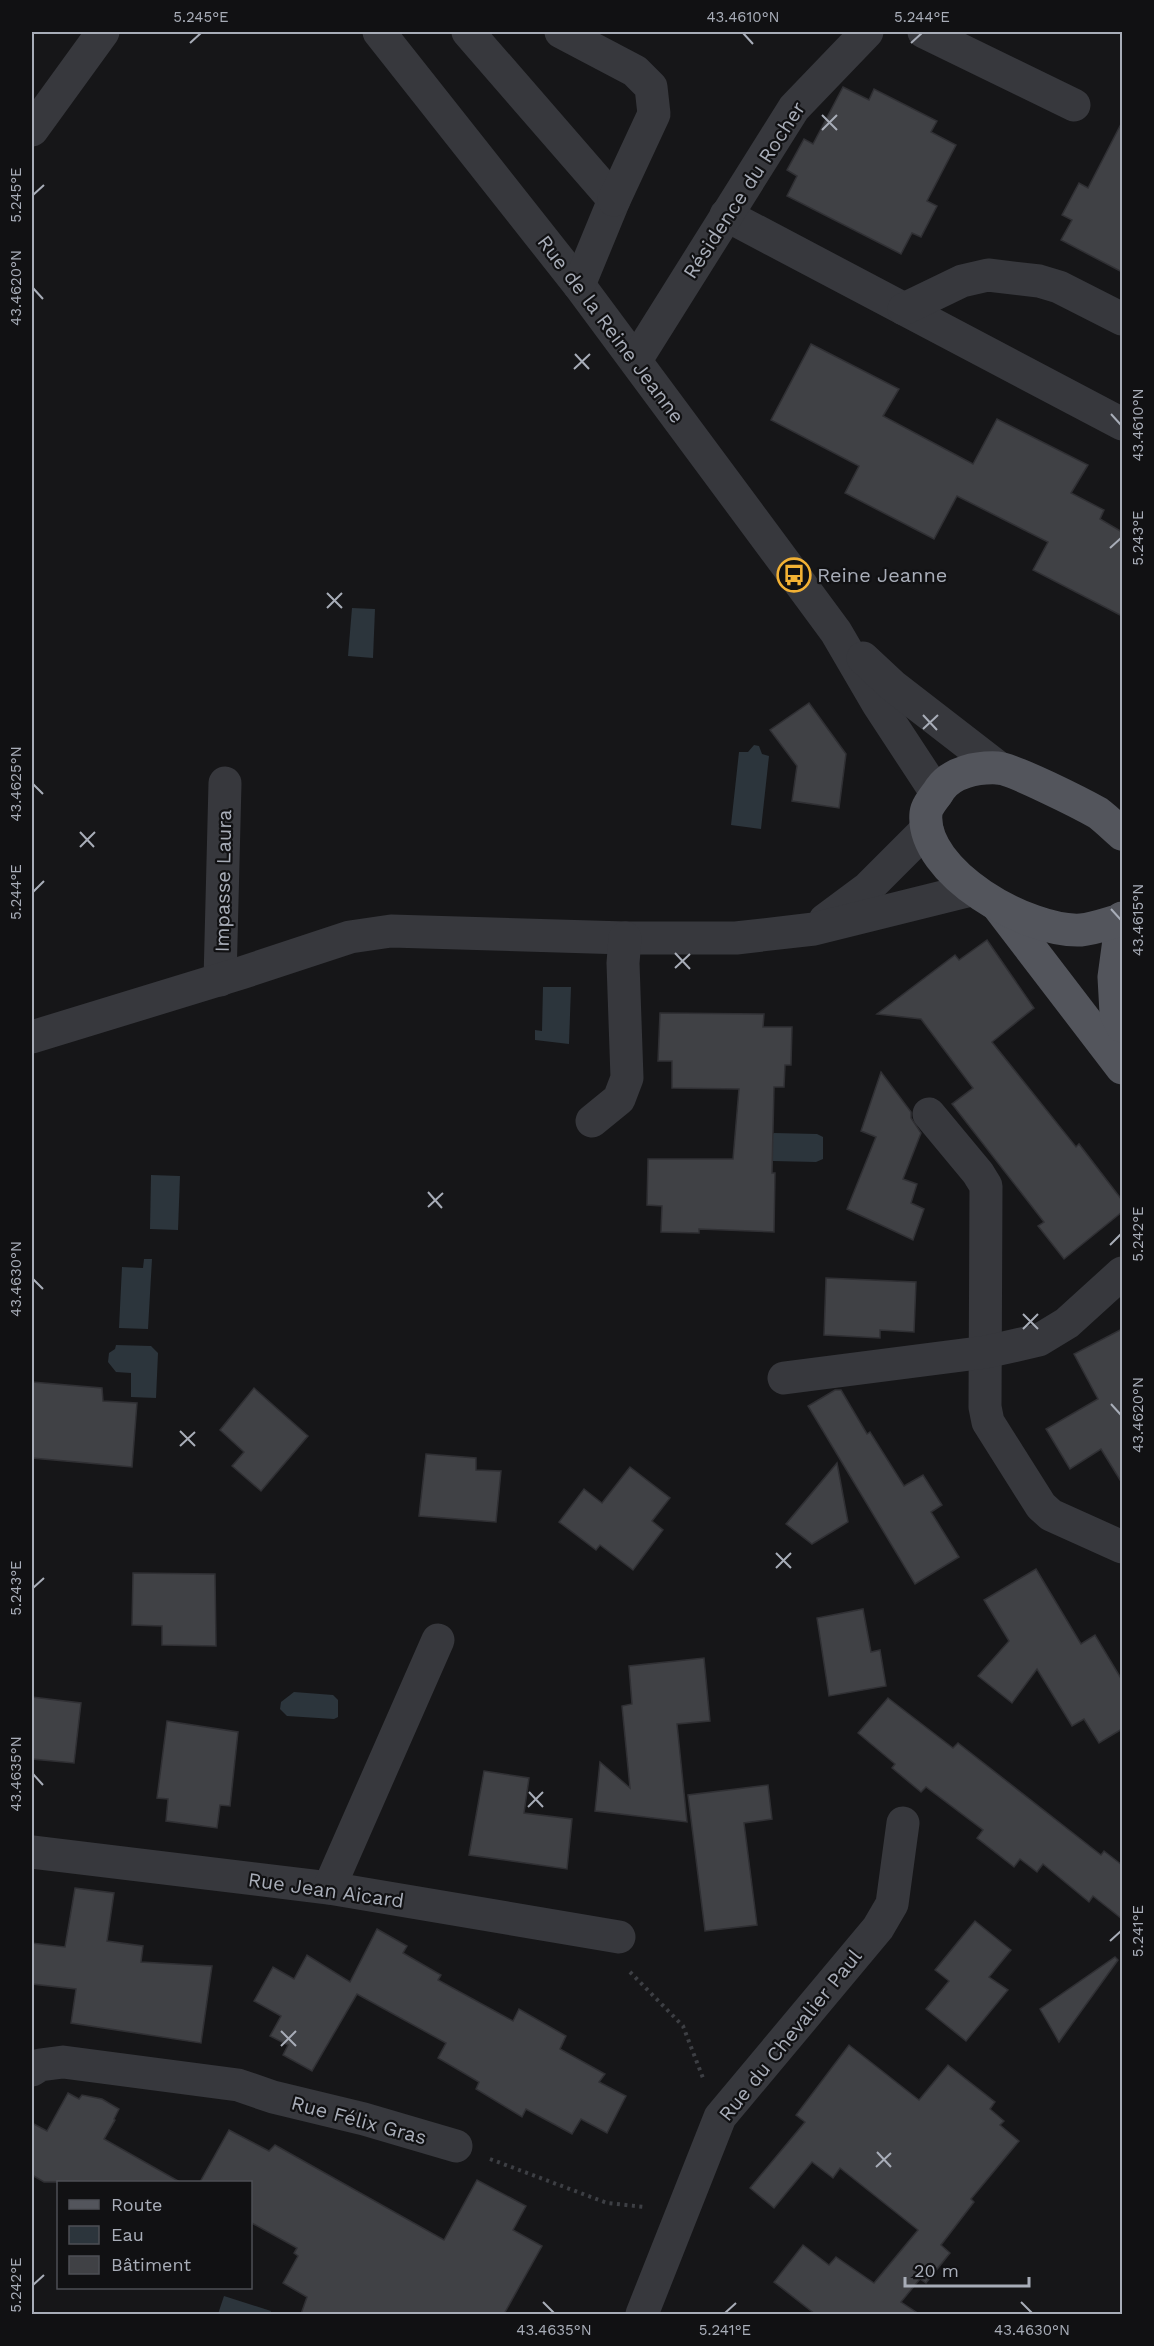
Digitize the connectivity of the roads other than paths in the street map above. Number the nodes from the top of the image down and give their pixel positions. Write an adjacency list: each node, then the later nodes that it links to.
1 (103, 32): 8 (street)
2 (379, 32): 11 (street, Rue de la Reine Jeanne)
3 (468, 32): 9 (street)
4 (561, 32): 9 (street)
5 (867, 32): 10 (street, Résidence du Rocher)
6 (924, 32): 7 (street)
7 (1074, 105)
8 (32, 130)
9 (614, 200): 11 (street)
10 (726, 215): 12 (street); 14 (street, Résidence du Rocher)
11 (579, 285): 14 (street, Rue de la Reine Jeanne)
12 (904, 309): 13 (street); 15 (street)
13 (1122, 319)
14 (636, 360): 16 (street, Rue de la Reine Jeanne)
15 (1122, 424)
16 (836, 632): 17 (street, Rue de la Reine Jeanne); 19 (street, Rue de la Reine Jeanne)
17 (999, 768): 19 (main road); 20 (main road)
18 (225, 783): 26 (street, Impasse Laura)
19 (937, 794): 21 (main road)
20 (1114, 818)
21 (927, 829): 22 (main road); 24 (street)
22 (985, 898): 23 (main road); 24 (street); 29 (main road)
23 (1122, 919): 27 (main road)
24 (814, 929): 25 (street)
25 (626, 938): 26 (street); 31 (street)
26 (220, 980): 28 (street)
27 (1122, 1026)
28 (32, 1037)
29 (1122, 1068)
30 (929, 1114): 33 (street)
31 (592, 1121)
32 (1122, 1273): 33 (street)
33 (986, 1352): 34 (street); 35 (street)
34 (784, 1378)
35 (1122, 1547)
36 (438, 1640): 39 (street)
37 (903, 1823): 43 (street, Rue du Chevalier Paul)
38 (32, 1852): 39 (street, Rue Jean Aicard)
39 (329, 1888): 40 (street, Rue Jean Aicard)
40 (619, 1937)
41 (32, 2070): 42 (street, Rue Félix Gras)
42 (456, 2146)
43 (642, 2314)

